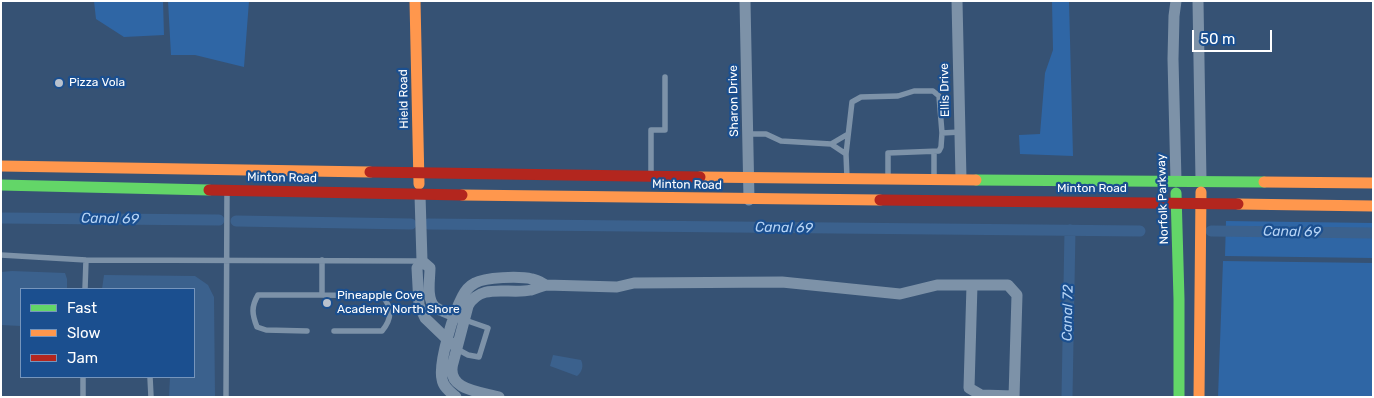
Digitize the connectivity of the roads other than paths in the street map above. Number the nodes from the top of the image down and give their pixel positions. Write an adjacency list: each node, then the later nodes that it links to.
1 (415, 1): 16 (main road, Hield Road)
2 (745, 1): 9 (street, Sharon Drive)
3 (957, 1): 7 (street, Ellis Drive)
4 (1176, 1): 23 (street, Norfolk Parkway)
5 (1198, 1): 24 (street)
6 (665, 77): 17 (lane)
7 (960, 132): 8 (lane); 22 (street, Ellis Drive)
8 (942, 133): 10 (lane); 12 (lane)
9 (748, 134): 11 (lane); 18 (street, Sharon Drive)
10 (848, 134): 11 (lane); 13 (lane)
11 (831, 144): 13 (lane)
12 (934, 152): 20 (lane); 21 (lane)
13 (846, 154): 19 (lane)
14 (1, 166): 15 (main road, Minton Road)
15 (304, 172): 16 (main road, Minton Road); 27 (main road)
16 (419, 174): 17 (main road, Minton Road); 28 (main road, Hield Road)
17 (651, 176): 18 (main road, Minton Road)
18 (749, 178): 19 (main road, Minton Road); 29 (street, Sharon Drive)
19 (847, 178): 20 (main road, Minton Road)
20 (888, 179): 21 (main road, Minton Road)
21 (934, 179): 22 (main road, Minton Road)
22 (961, 179): 23 (main road, Minton Road)
23 (1176, 181): 24 (main road, Minton Road); 30 (main road, Norfolk Parkway)
24 (1201, 181): 25 (main road, Minton Road); 31 (main road)
25 (1373, 183)
26 (1, 185): 27 (main road, Minton Road)
27 (227, 191): 28 (main road, Minton Road); 36 (lane)
28 (420, 195): 29 (main road, Minton Road); 37 (street)
29 (750, 200): 30 (main road, Minton Road)
30 (1176, 203): 31 (main road, Minton Road); 54 (main road, Norfolk Parkway)
31 (1201, 203): 32 (main road, Minton Road); 55 (main road)
32 (1373, 206)
33 (1, 255): 34 (lane)
34 (86, 260): 36 (lane); 39 (lane)
35 (322, 260): 36 (lane); 37 (lane); 40 (lane)
36 (227, 261): 52 (lane)
37 (422, 261): 41 (street); 44 (street)
38 (972, 285): 41 (street); 49 (street); 49 (street)
39 (85, 288)
40 (322, 295): 42 (lane); 43 (lane)
41 (460, 318): 44 (street); 45 (street); 45 (lane)
42 (307, 331)
43 (334, 331)
44 (448, 340): 45 (street); 53 (street)
45 (457, 349): 48 (street)
46 (83, 378): 50 (lane)
47 (150, 378): 51 (lane)
48 (495, 396)
49 (1014, 396)
50 (83, 397)
51 (151, 397)
52 (226, 397)
53 (456, 397)
54 (1179, 397)
55 (1199, 397)

